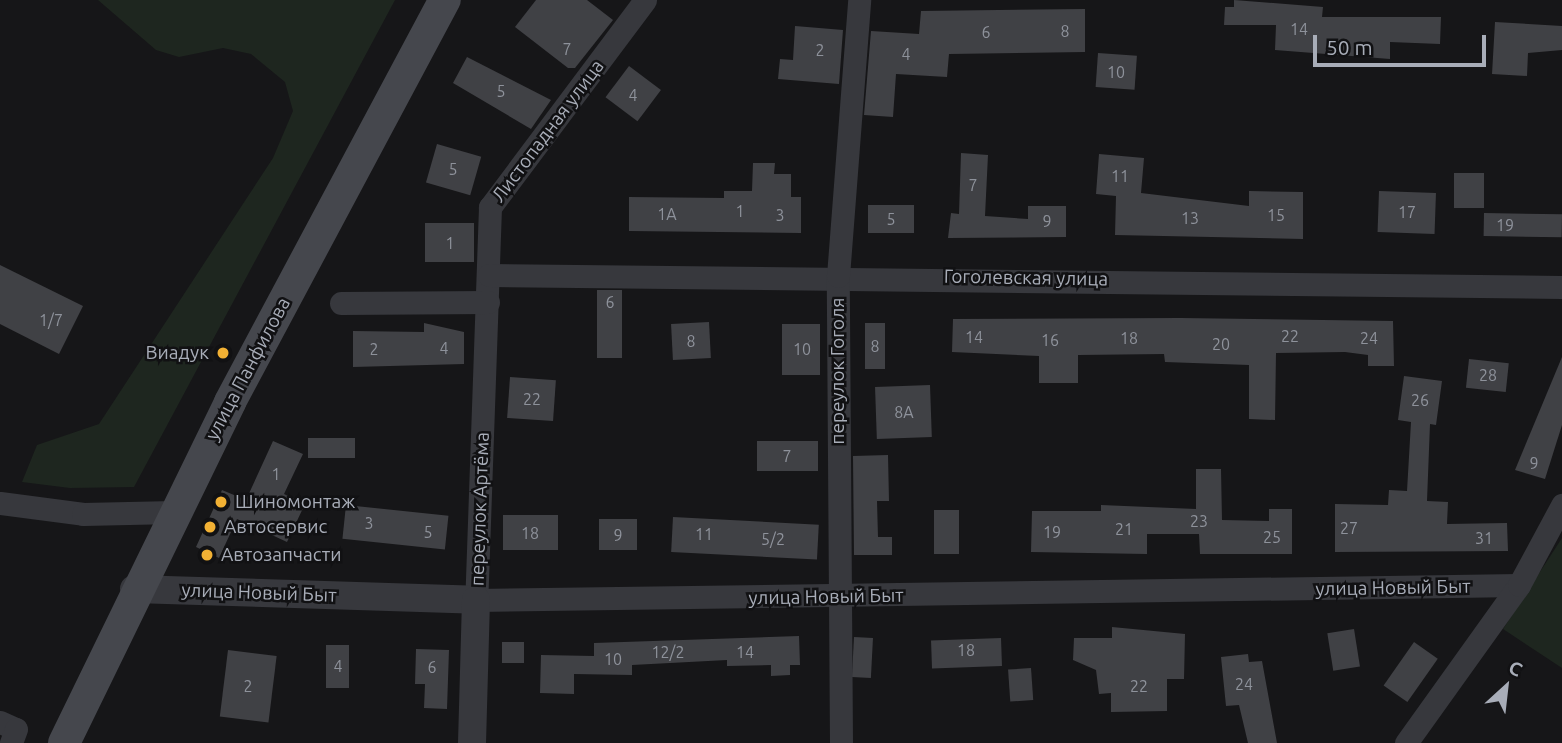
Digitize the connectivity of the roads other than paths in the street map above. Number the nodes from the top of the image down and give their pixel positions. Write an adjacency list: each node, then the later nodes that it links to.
1 (445, 0): 11 (main road, улица Панфилова)
2 (645, 0): 4 (street, Листопадная улица)
3 (859, 0): 5 (street, переулок Гоголя)
4 (489, 275): 5 (street, Гоголевская улица); 7 (street, переулок Артёма)
5 (838, 276): 6 (street, Гоголевская улица); 14 (street, переулок Гоголя)
6 (1562, 287)
7 (488, 302): 8 (street); 15 (street, переулок Артёма)
8 (341, 303)
9 (0, 503): 11 (street)
10 (1562, 505): 12 (street)
11 (174, 512): 13 (main road, улица Панфилова)
12 (1518, 585): 14 (street, улица Новый Быт); 19 (street)
13 (134, 589): 15 (street, улица Новый Быт); 16 (main road, улица Панфилова)
14 (837, 598): 15 (street, улица Новый Быт); 18 (street, переулок Гоголя)
15 (476, 600): 17 (street, переулок Артёма)
16 (64, 743)
17 (472, 743)
18 (841, 743)
19 (1406, 743)

